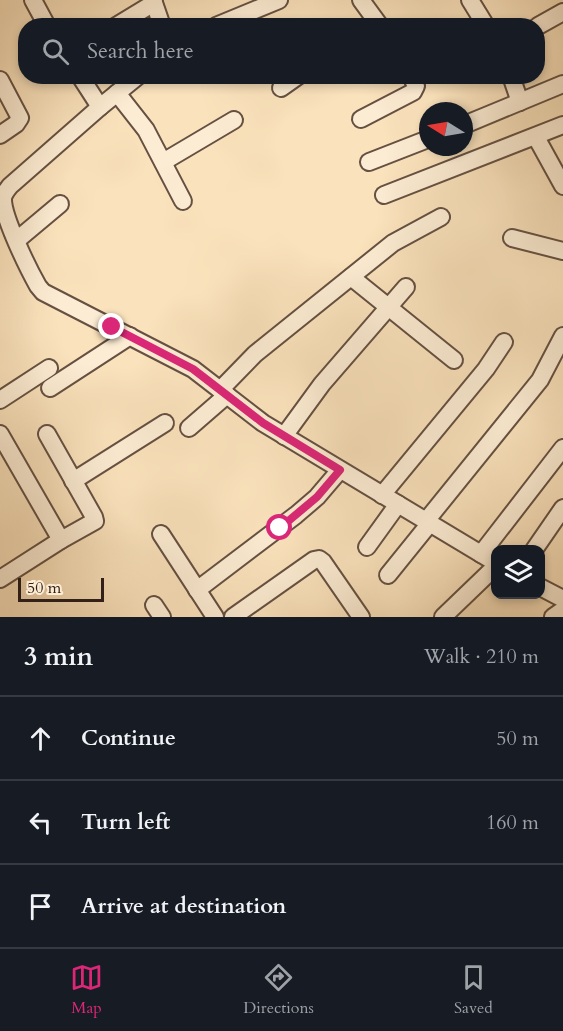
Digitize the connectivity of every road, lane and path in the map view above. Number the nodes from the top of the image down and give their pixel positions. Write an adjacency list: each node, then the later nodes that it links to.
1 (33, 0): 7 (street)
2 (279, 0): 10 (street)
3 (361, 0): 11 (street)
4 (470, 0): 12 (street)
5 (154, 2): 8 (street); 9 (street)
6 (563, 12): 13 (street)
7 (43, 18)
8 (129, 18)
9 (159, 18)
10 (235, 18)
11 (373, 18)
12 (481, 18)
13 (545, 22)
14 (0, 80): 29 (street)
15 (85, 84): 24 (street)
16 (128, 84): 22 (street)
17 (287, 84): 21 (street)
18 (415, 84): 25 (street)
19 (514, 84): 23 (street)
20 (563, 84): 23 (street)
21 (281, 88)
22 (117, 93): 24 (street); 32 (street)
23 (520, 102): 27 (street)
24 (100, 106): 36 (street)
25 (361, 119)
26 (234, 120): 32 (street)
27 (473, 120)
28 (563, 125): 30 (street)
29 (0, 135)
30 (536, 137): 34 (street); 35 (street)
31 (419, 143): 33 (street)
32 (163, 162): 37 (street)
33 (369, 162)
34 (563, 186)
35 (384, 195)
36 (1, 198): 41 (street)
37 (183, 201)
38 (60, 204): 41 (street)
39 (441, 217): 43 (street)
40 (512, 238): 42 (street)
41 (17, 240): 46 (street)
42 (563, 251)
43 (351, 277): 45 (street); 52 (street)
44 (406, 286): 45 (street)
45 (388, 307): 49 (street); 58 (street)
46 (130, 336): 51 (street); 52 (street)
47 (563, 336): 65 (street)
48 (504, 342): 62 (street)
49 (454, 360)
50 (49, 368): 53 (street)
51 (50, 388)
52 (224, 393): 55 (street); 58 (street)
53 (0, 399)
54 (165, 423): 61 (street)
55 (189, 428)
56 (0, 434): 67 (street)
57 (47, 434): 61 (street)
58 (284, 436): 60 (street)
59 (563, 448): 68 (street)
60 (340, 470): 62 (street); 74 (street)
61 (73, 481): 67 (street)
62 (382, 495): 63 (street)
63 (398, 504): 65 (street); 70 (street)
64 (563, 508): 69 (street)
65 (428, 522): 71 (street); 72 (street)
66 (161, 534): 74 (street)
67 (61, 540): 73 (street)
68 (501, 545)
69 (537, 545)
70 (367, 547)
71 (491, 561): 81 (street)
72 (388, 575)
73 (0, 579)
74 (197, 590): 78 (street)
75 (545, 590): 76 (street)
76 (563, 599)
77 (563, 610): 82 (street)
78 (215, 617)
79 (234, 617): 80 (street)
80 (361, 617)
81 (443, 617)
82 (553, 617)

